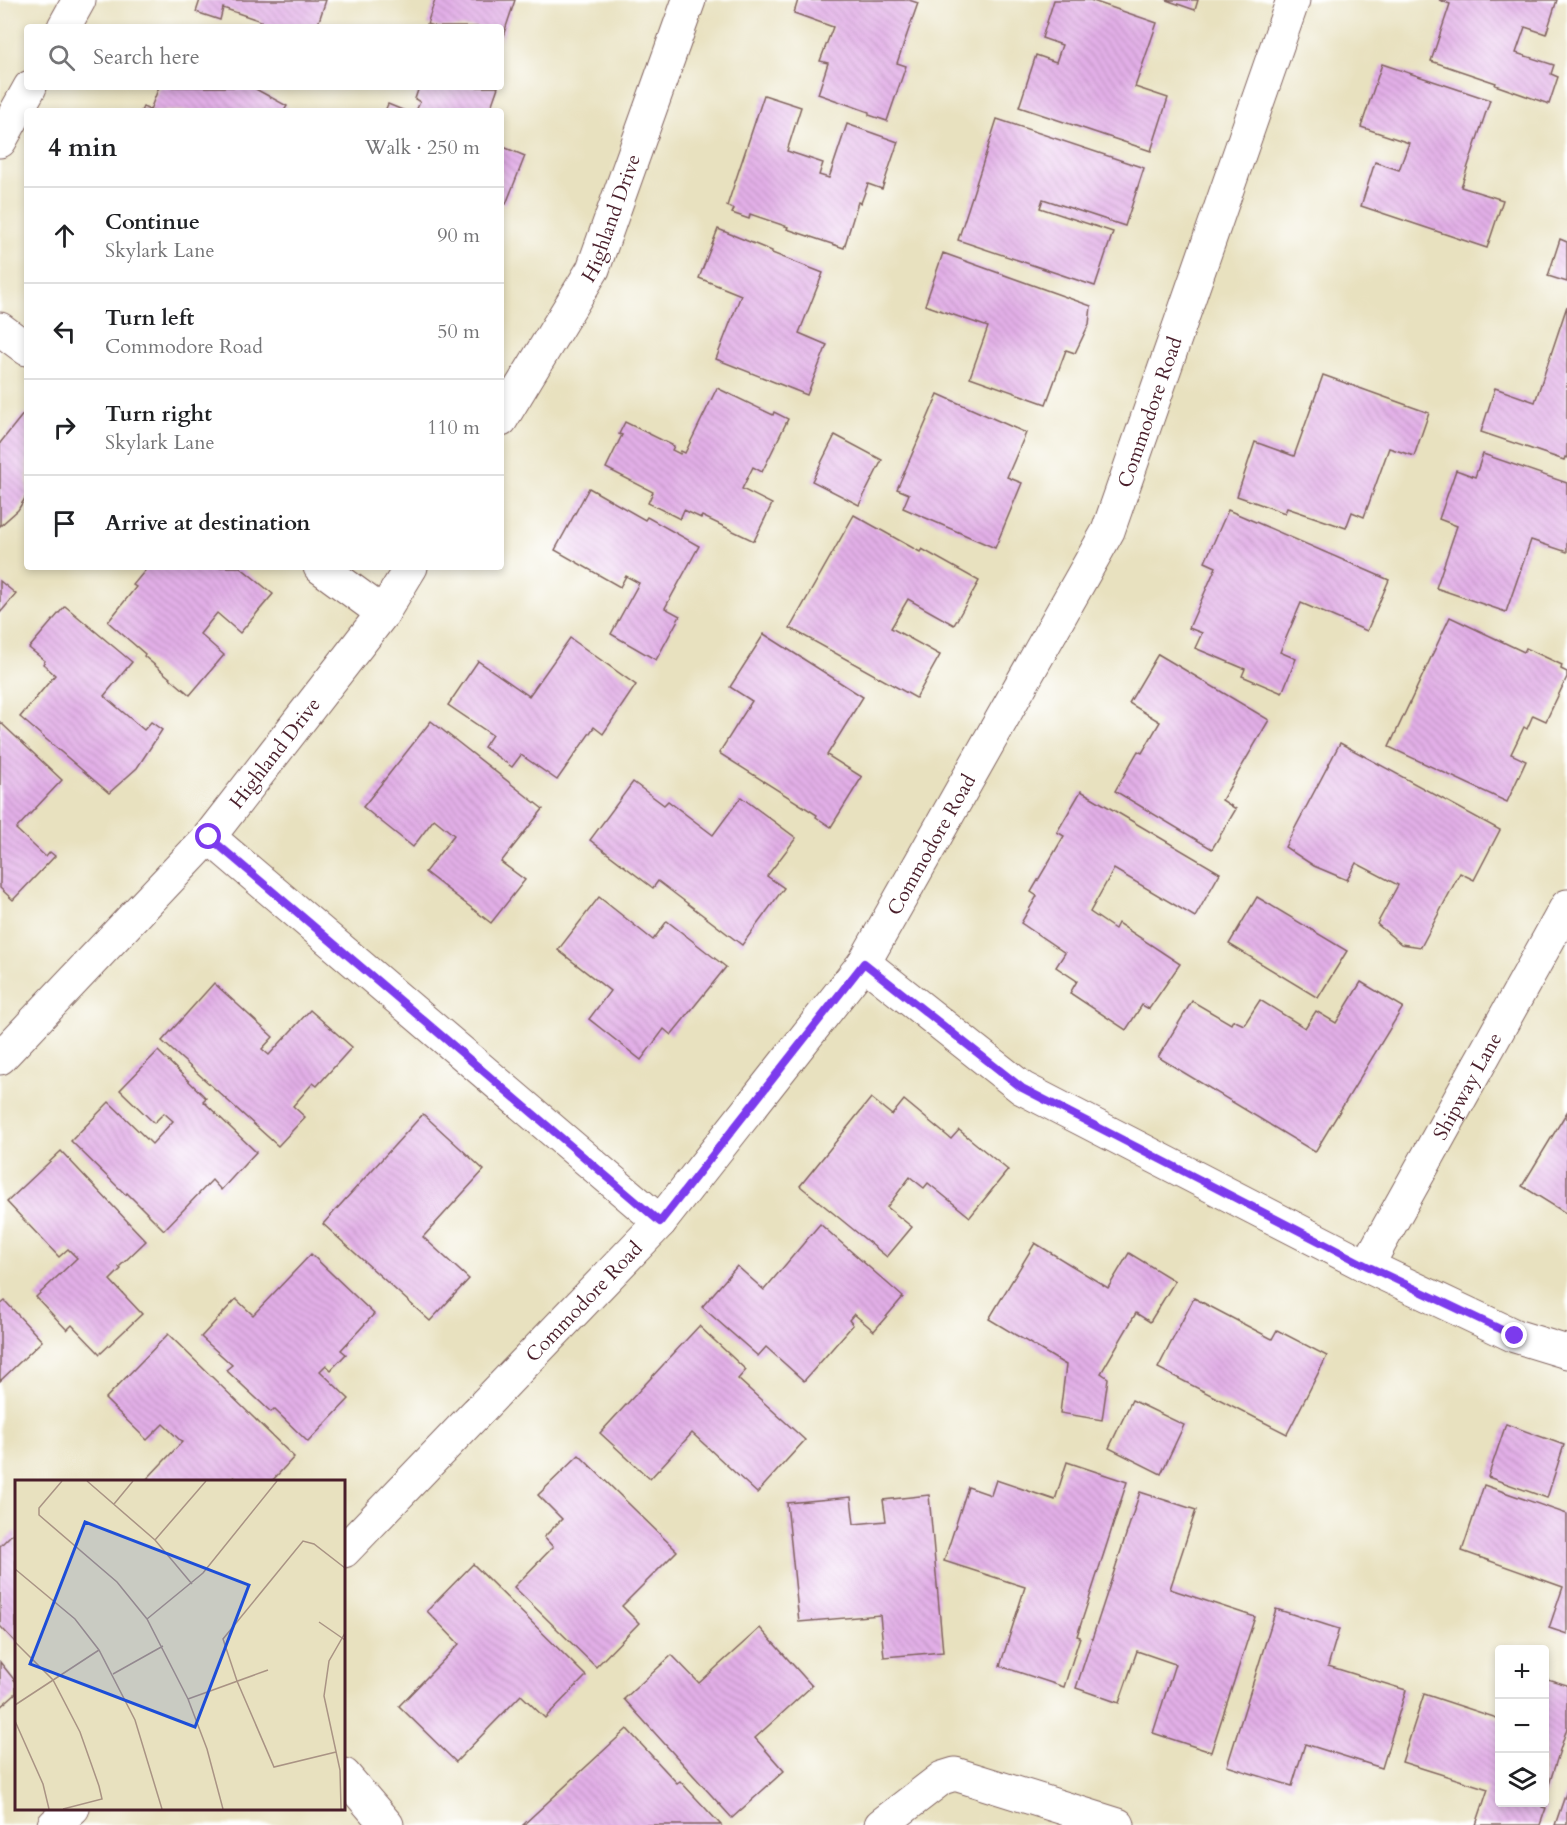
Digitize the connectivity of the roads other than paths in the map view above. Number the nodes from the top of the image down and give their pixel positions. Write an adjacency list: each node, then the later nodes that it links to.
1 (79, 0): 4 (street)
2 (689, 0): 9 (street, Highland Drive)
3 (1293, 0): 15 (street, Commodore Road)
4 (66, 24)
5 (28, 90): 6 (street)
6 (0, 141)
7 (0, 329): 8 (street)
8 (24, 347)
9 (504, 415)
10 (324, 570): 12 (street)
11 (409, 570): 12 (street, Highland Drive)
12 (383, 614): 13 (street, Highland Drive)
13 (209, 837): 16 (street, Highland Drive); 17 (street)
14 (1567, 906): 18 (street, Shipway Lane)
15 (864, 963): 17 (street, Commodore Road); 18 (street)
16 (0, 1058)
17 (660, 1222): 20 (street, Commodore Road)
18 (1367, 1266): 19 (street)
19 (1567, 1352)
20 (345, 1550)
21 (345, 1776): 24 (street)
22 (72, 1810): 23 (street)
23 (54, 1825)
24 (387, 1825)
25 (881, 1825): 26 (street)
26 (1118, 1825)

